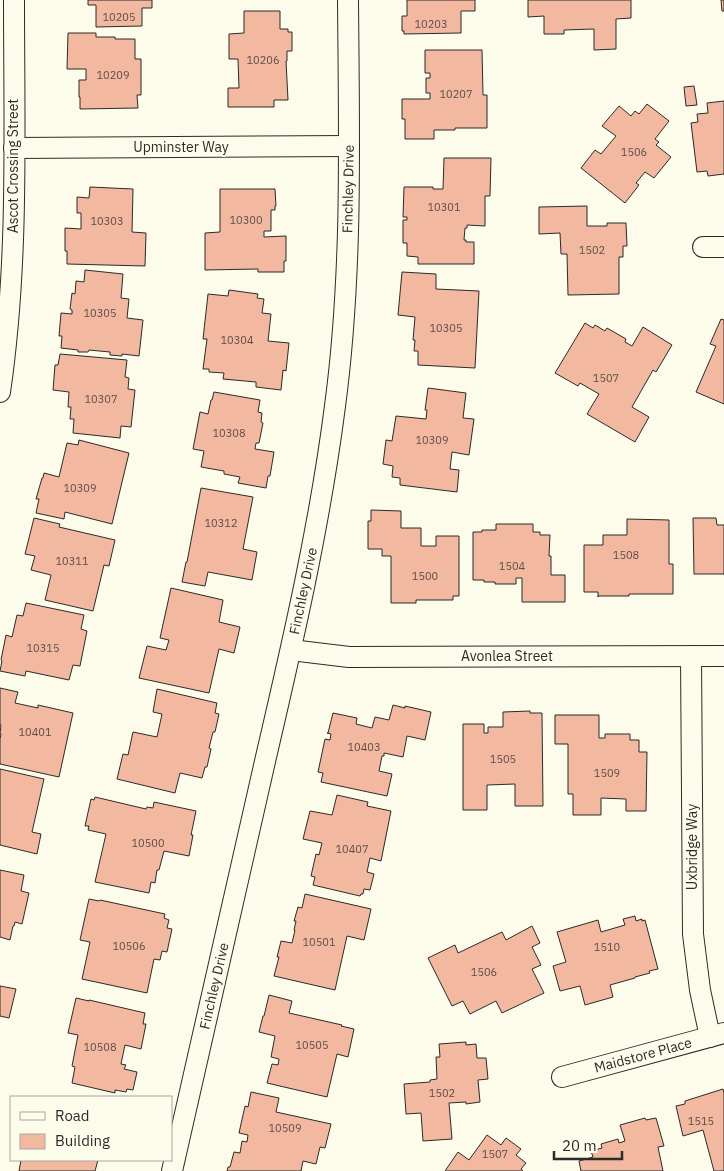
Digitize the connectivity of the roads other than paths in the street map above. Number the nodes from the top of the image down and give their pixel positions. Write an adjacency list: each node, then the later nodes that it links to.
1 (14, 0): 4 (street, Ascot Crossing Street)
2 (348, 0): 3 (street, Finchley Drive)
3 (349, 146): 4 (street, Upminster Way); 8 (street, Finchley Drive)
4 (14, 148): 7 (street, Ascot Crossing Street)
5 (702, 247): 6 (street)
6 (724, 247)
7 (0, 392)
8 (290, 650): 9 (street, Avonlea Street); 13 (street, Finchley Drive)
9 (691, 656): 10 (street, Avonlea Street); 11 (street, Uxbridge Way)
10 (724, 656)
11 (717, 1035): 12 (street, Maidstore Place)
12 (562, 1077)
13 (172, 1171)

